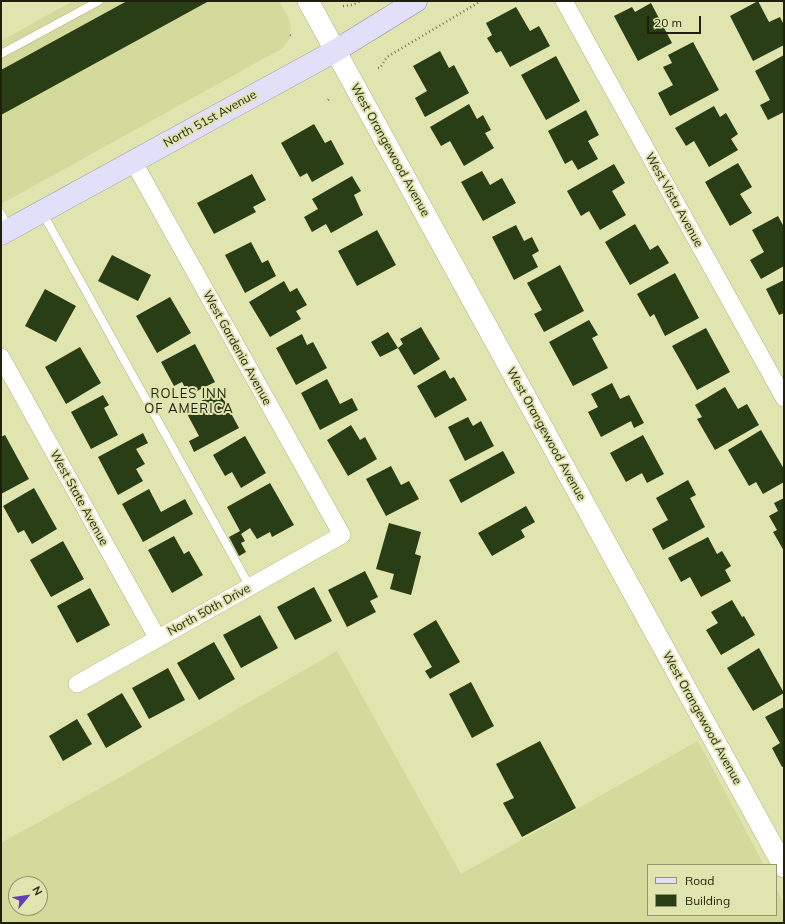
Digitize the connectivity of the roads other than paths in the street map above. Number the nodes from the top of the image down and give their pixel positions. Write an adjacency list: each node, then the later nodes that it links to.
1 (98, 1): 6 (lane)
2 (308, 1): 5 (street, West Orangewood Avenue)
3 (416, 1): 5 (main road, North 51st Avenue)
4 (564, 1): 11 (street, West Vista Avenue)
5 (335, 51): 7 (main road, North 51st Avenue); 16 (street, West Orangewood Avenue)
6 (1, 54)
7 (133, 161): 8 (main road, North 51st Avenue); 12 (street, West Gardenia Avenue)
8 (42, 212): 9 (main road, North 51st Avenue); 13 (lane)
9 (4, 226)
10 (1, 357): 14 (street, West State Avenue)
11 (784, 398)
12 (342, 535): 13 (street, North 50th Drive)
13 (250, 587): 14 (street, North 50th Drive)
14 (158, 639): 15 (street, North 50th Drive)
15 (76, 684)
16 (784, 867)

